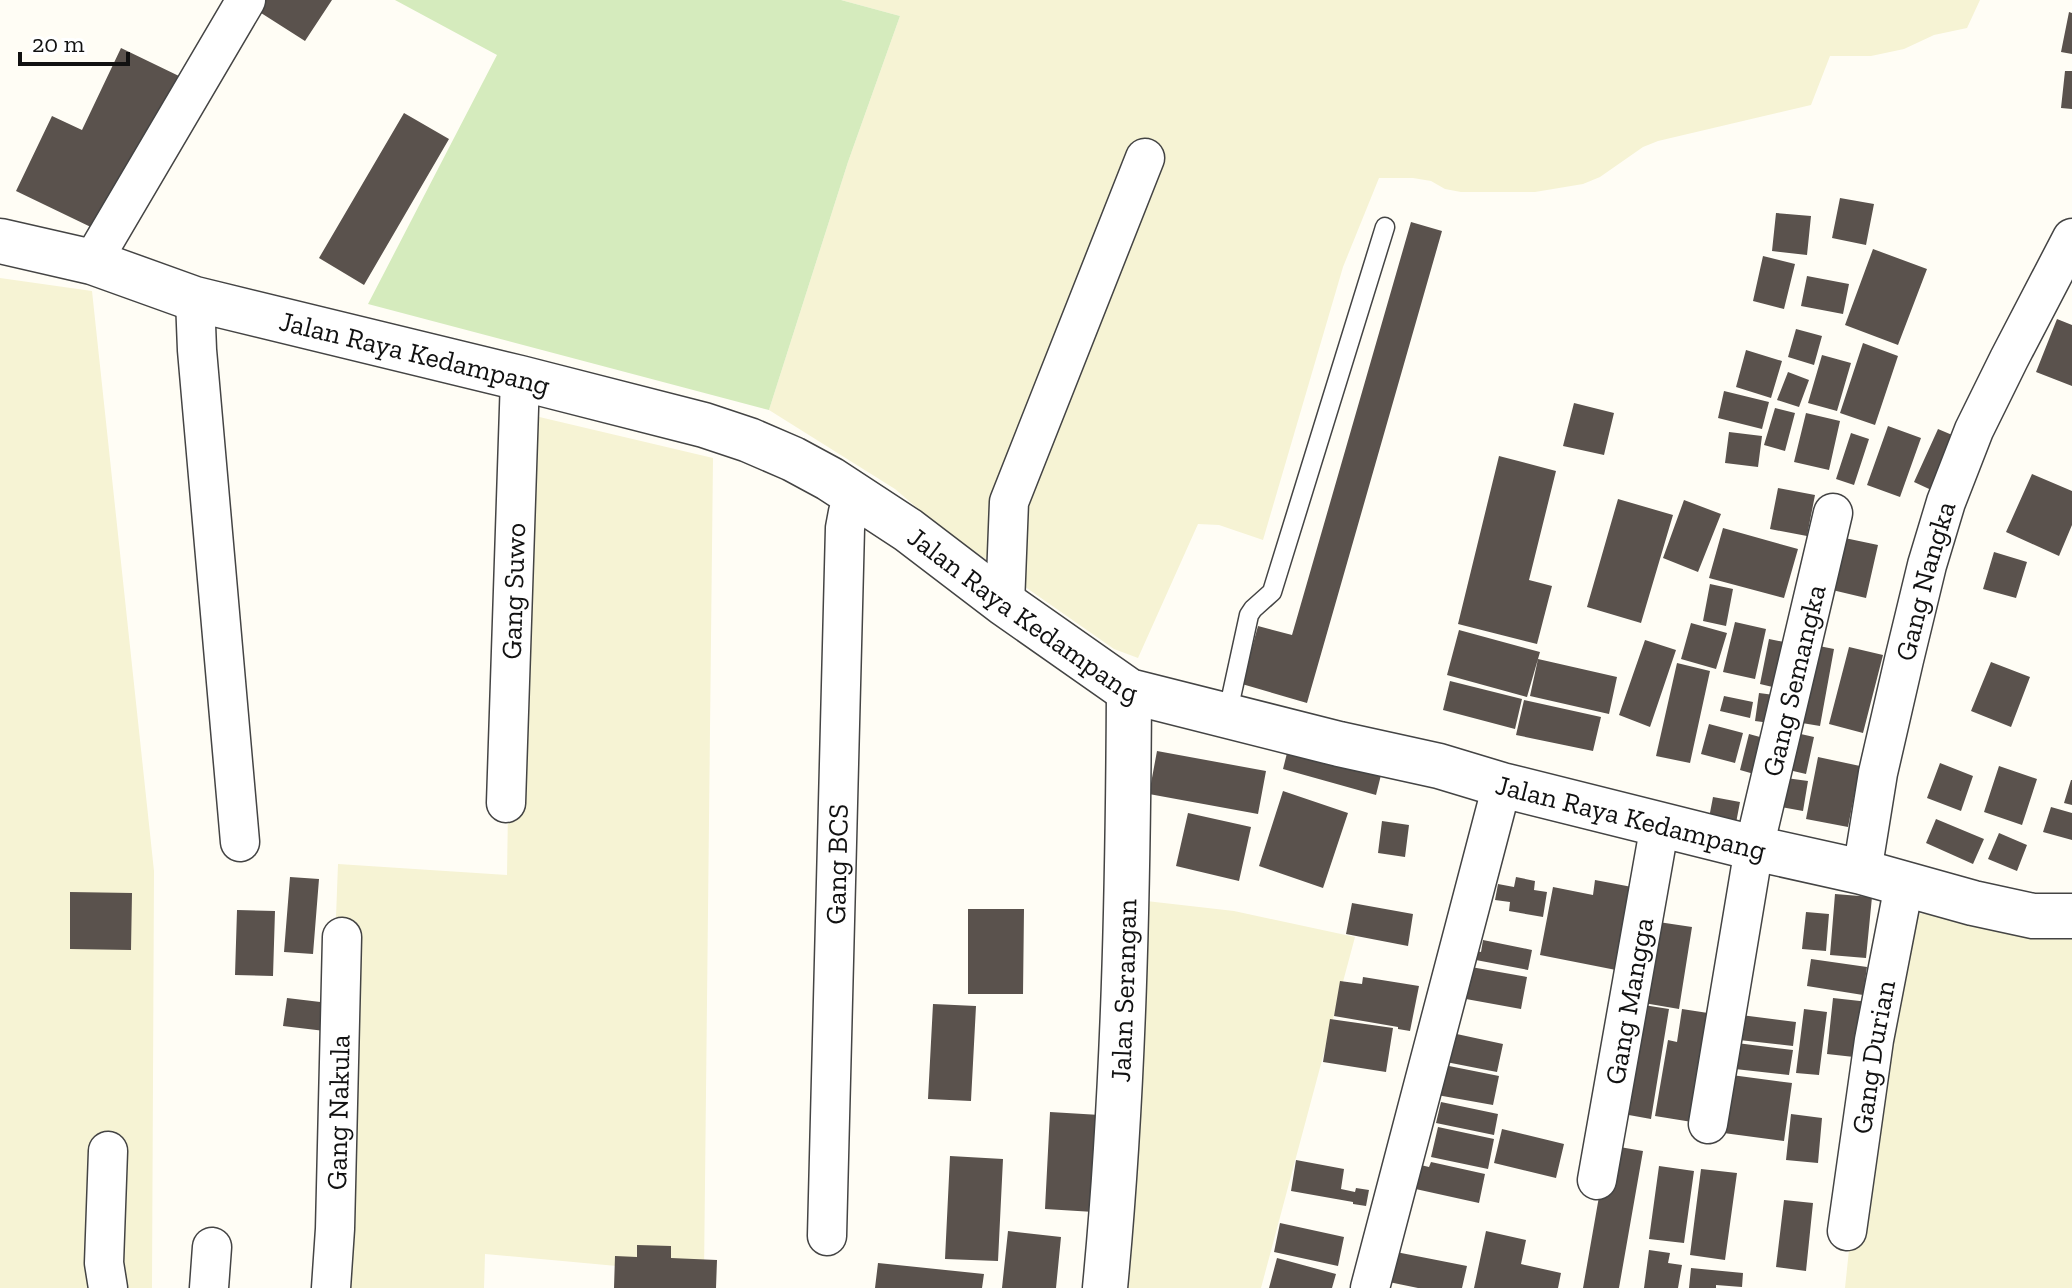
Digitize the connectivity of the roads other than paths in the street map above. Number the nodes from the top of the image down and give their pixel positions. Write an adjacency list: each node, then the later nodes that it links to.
1 (246, 0): 6 (street)
2 (1145, 158): 11 (street)
3 (1385, 227): 13 (lane)
4 (2072, 238): 19 (street, Gang Nangka)
5 (0, 241): 6 (street, Jalan Raya Kedampang)
6 (92, 262): 7 (street, Jalan Raya Kedampang)
7 (195, 299): 8 (street, Jalan Raya Kedampang); 17 (street)
8 (520, 378): 9 (street, Jalan Raya Kedampang); 15 (street, Gang Suwo)
9 (858, 498): 11 (street, Jalan Raya Kedampang); 27 (street, Gang BCS)
10 (1833, 513): 18 (street, Gang Semangka)
11 (1005, 604): 12 (street, Jalan Raya Kedampang)
12 (1129, 691): 13 (street, Jalan Raya Kedampang); 32 (street, Jalan Serangan)
13 (1227, 716): 14 (street, Jalan Raya Kedampang)
14 (1502, 785): 16 (street, Jalan Raya Kedampang); 33 (street)
15 (506, 803)
16 (1660, 824): 18 (street, Jalan Raya Kedampang); 25 (street, Gang Mangga)
17 (240, 842)
18 (1754, 848): 19 (street, Jalan Raya Kedampang); 23 (street, Gang Semangka)
19 (1862, 872): 20 (street, Jalan Raya Kedampang)
20 (1904, 885): 21 (street, Jalan Raya Kedampang); 26 (street, Gang Durian)
21 (2072, 916)
22 (342, 937): 31 (street, Gang Nakula)
23 (1708, 1124)
24 (108, 1151): 29 (street)
25 (1597, 1180)
26 (1847, 1231)
27 (827, 1236)
28 (212, 1247): 30 (street)
29 (108, 1288)
30 (209, 1288)
31 (331, 1288)
32 (1105, 1288)
33 (1370, 1288)

